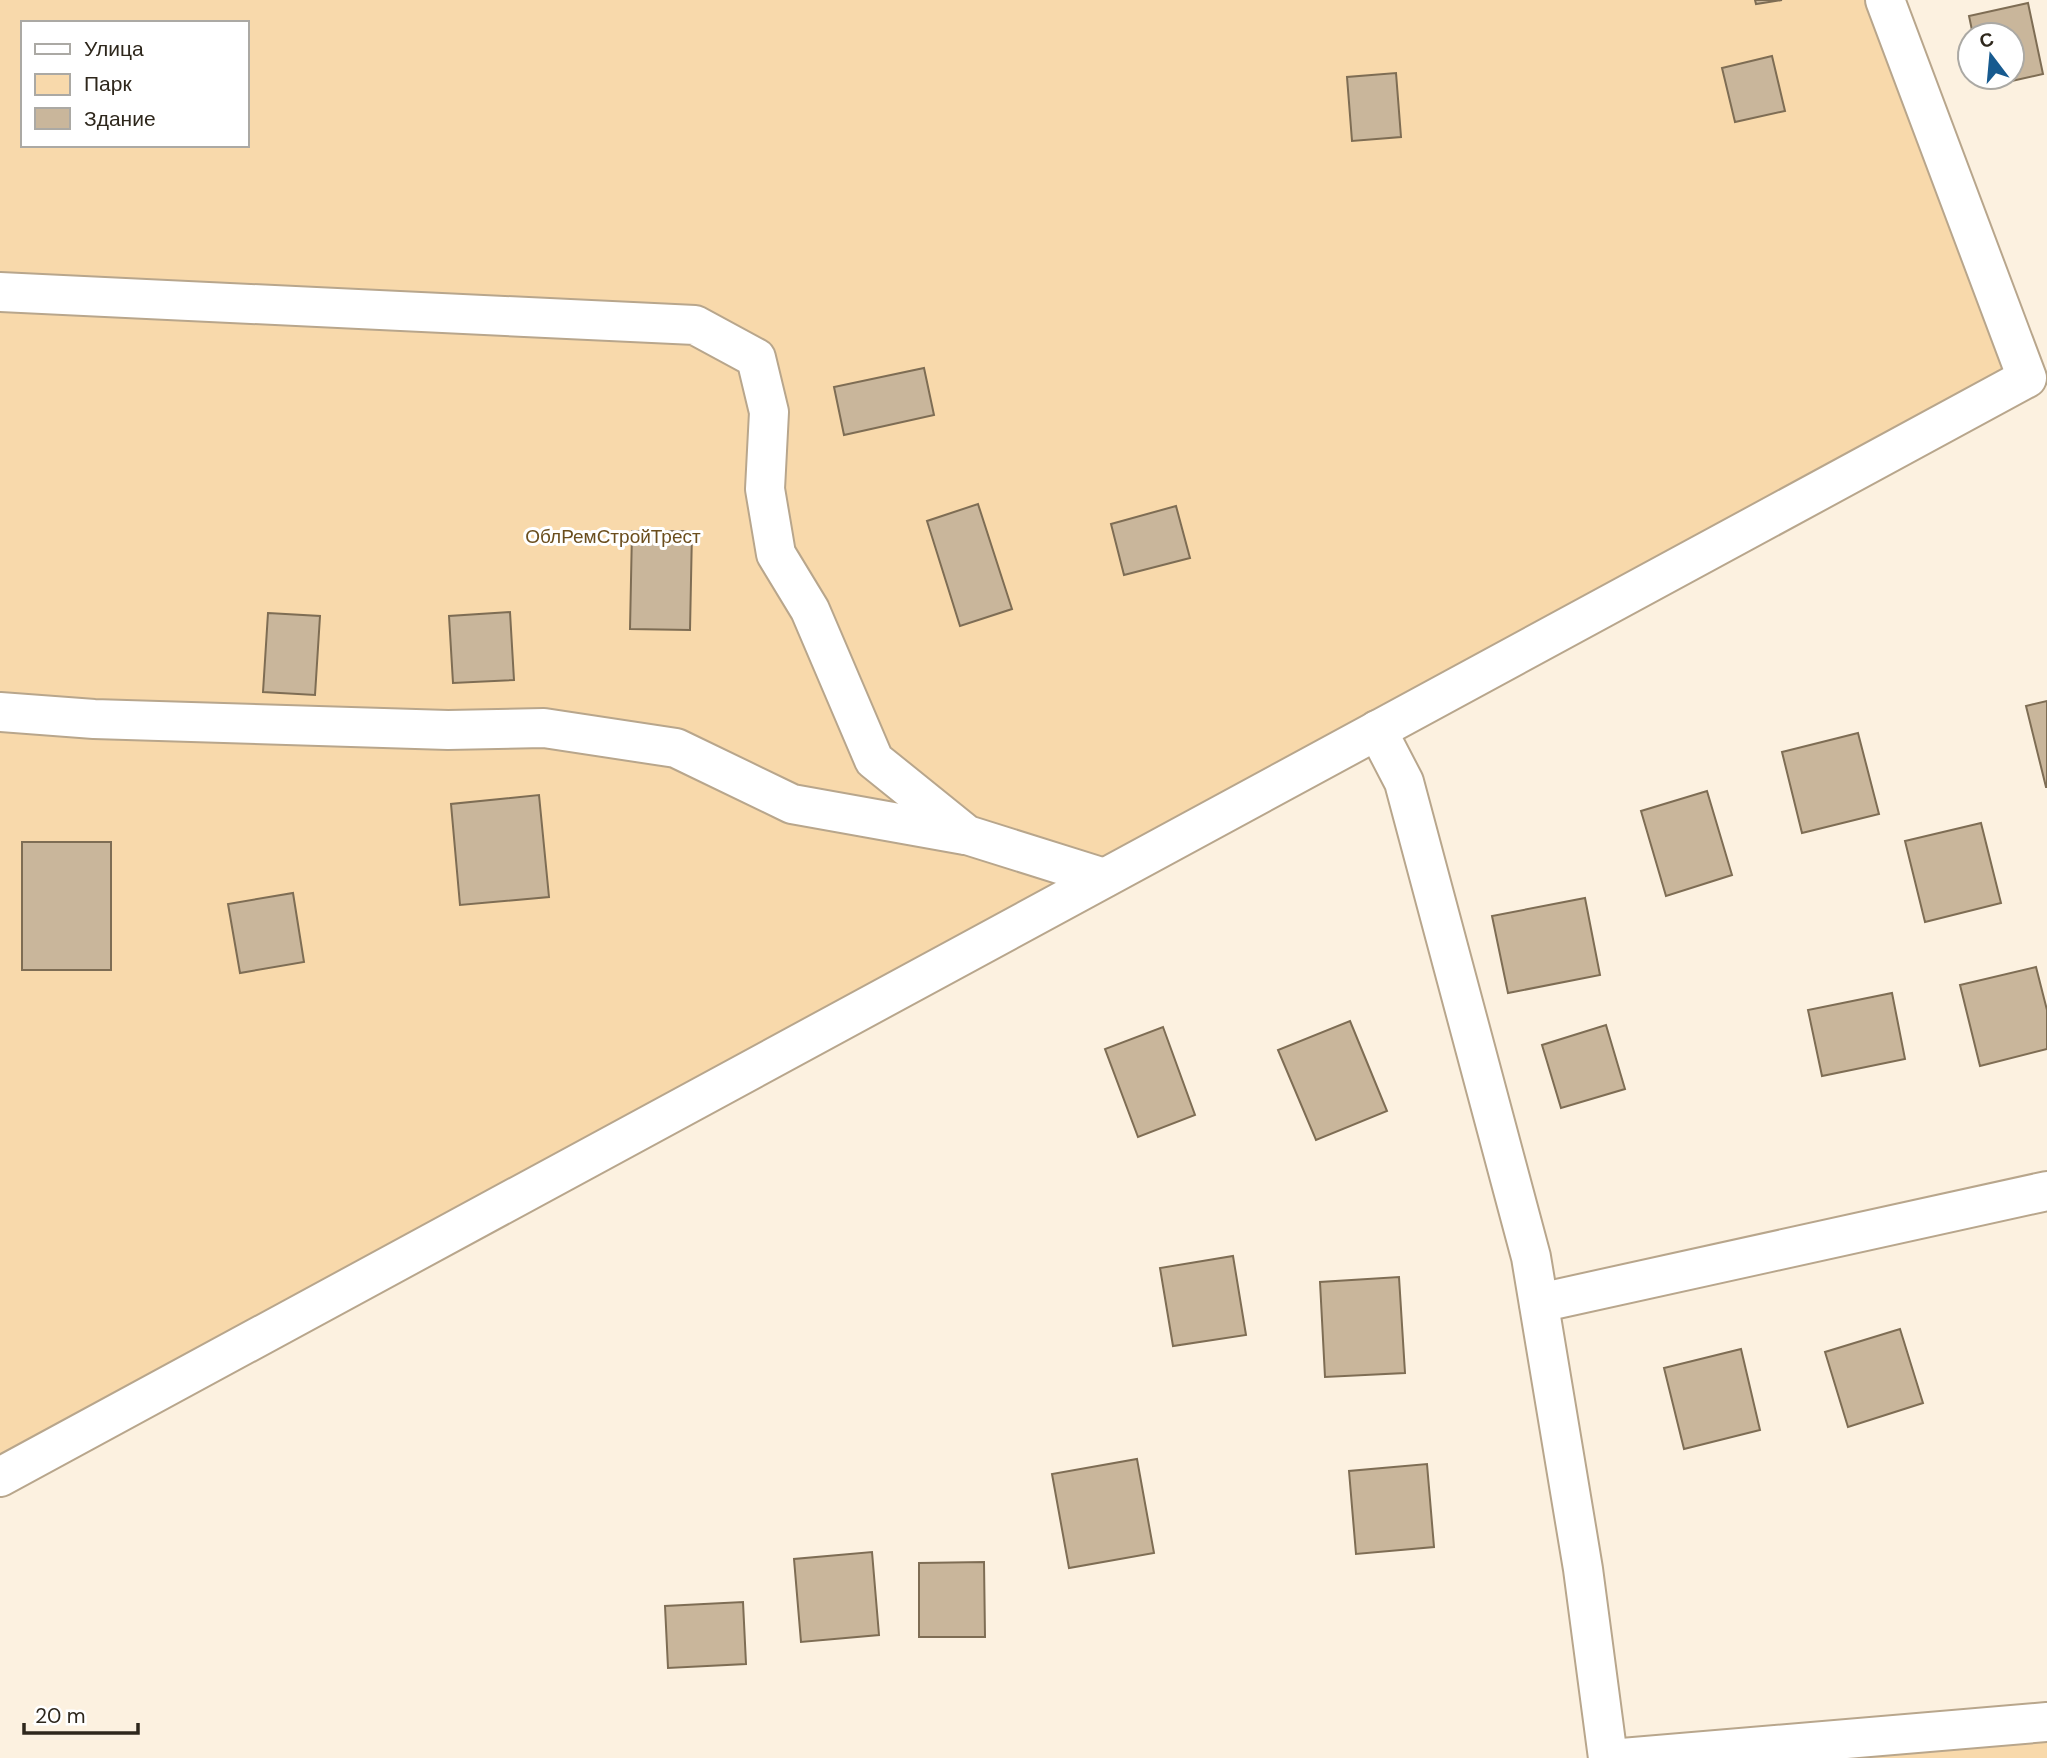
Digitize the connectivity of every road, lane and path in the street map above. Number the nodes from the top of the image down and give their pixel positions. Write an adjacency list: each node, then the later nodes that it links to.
1 (1885, 0): 3 (lane)
2 (0, 292): 6 (lane)
3 (2037, 379): 5 (lane)
4 (0, 712): 6 (lane)
5 (1377, 730): 7 (lane); 9 (lane)
6 (967, 835): 7 (lane)
7 (1104, 878): 10 (lane)
8 (2047, 1191): 9 (lane)
9 (1539, 1303): 12 (lane)
10 (0, 1477)
11 (2047, 1722): 13 (lane)
12 (1608, 1758)
13 (1622, 1758)

